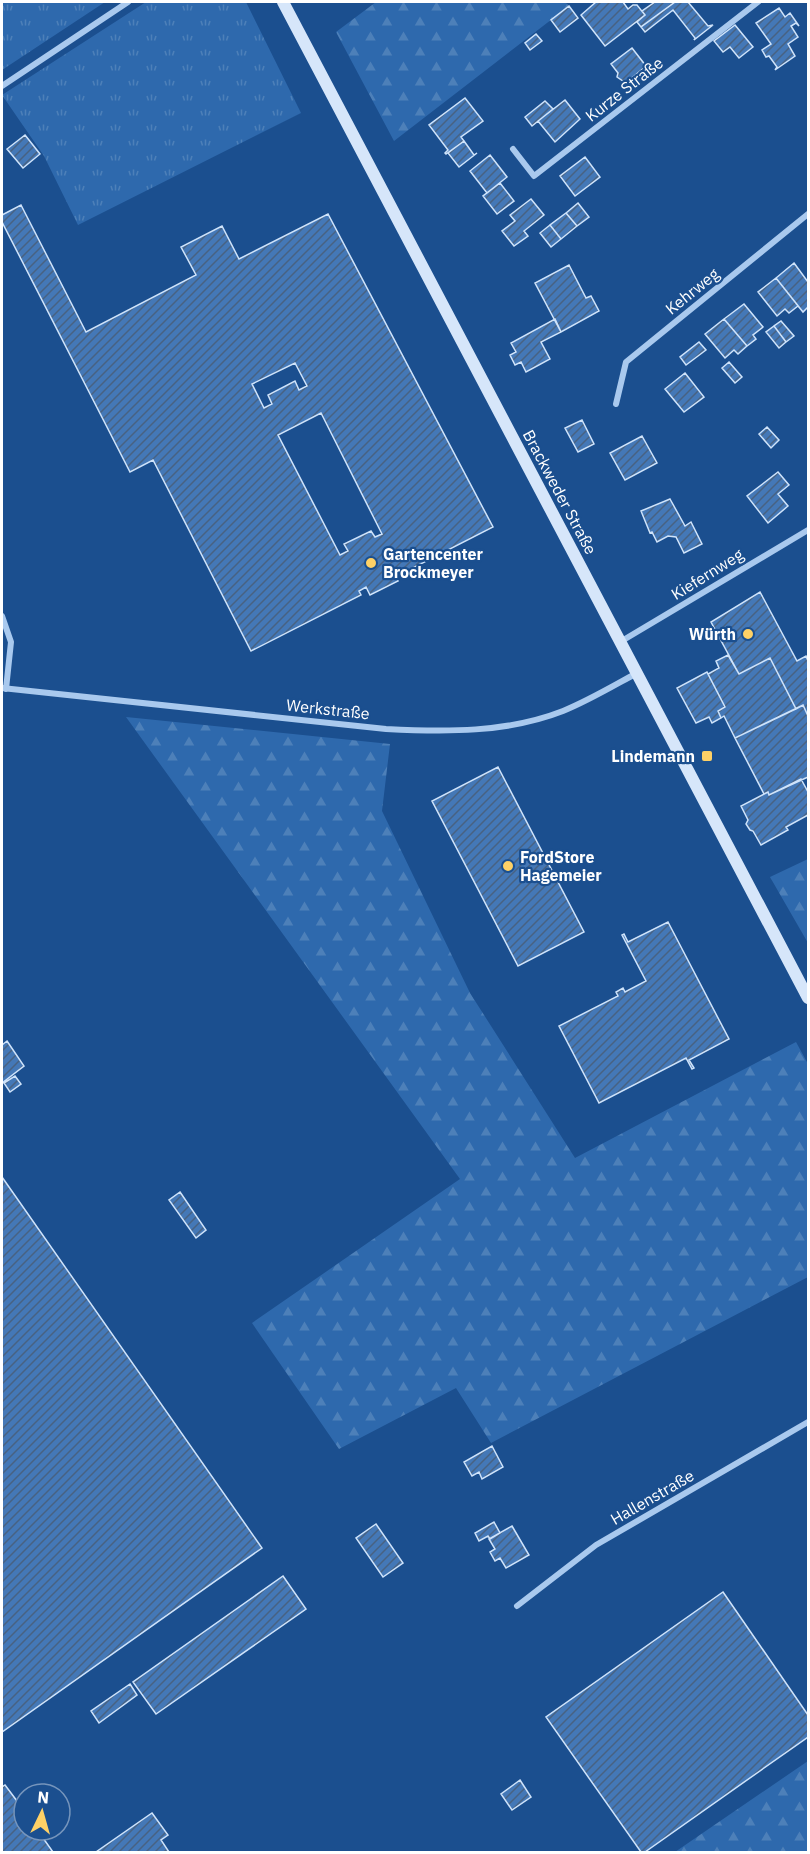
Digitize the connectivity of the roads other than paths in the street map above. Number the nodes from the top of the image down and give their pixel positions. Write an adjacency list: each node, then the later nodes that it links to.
1 (128, 2): 4 (street)
2 (283, 2): 10 (street, Brackweder Straße)
3 (758, 2): 5 (street, Kurze Straße)
4 (2, 86)
5 (513, 149)
6 (808, 214): 7 (street, Kehrweg)
7 (616, 404)
8 (808, 530): 10 (street, Kiefernweg)
9 (2, 615): 12 (street, Werkstraße)
10 (620, 642): 11 (street, Brackweder Straße)
11 (637, 674): 12 (street, Werkstraße); 13 (street, Brackweder Straße)
12 (4, 688)
13 (808, 998)
14 (808, 1422): 15 (street, Hallenstraße)
15 (517, 1606)

